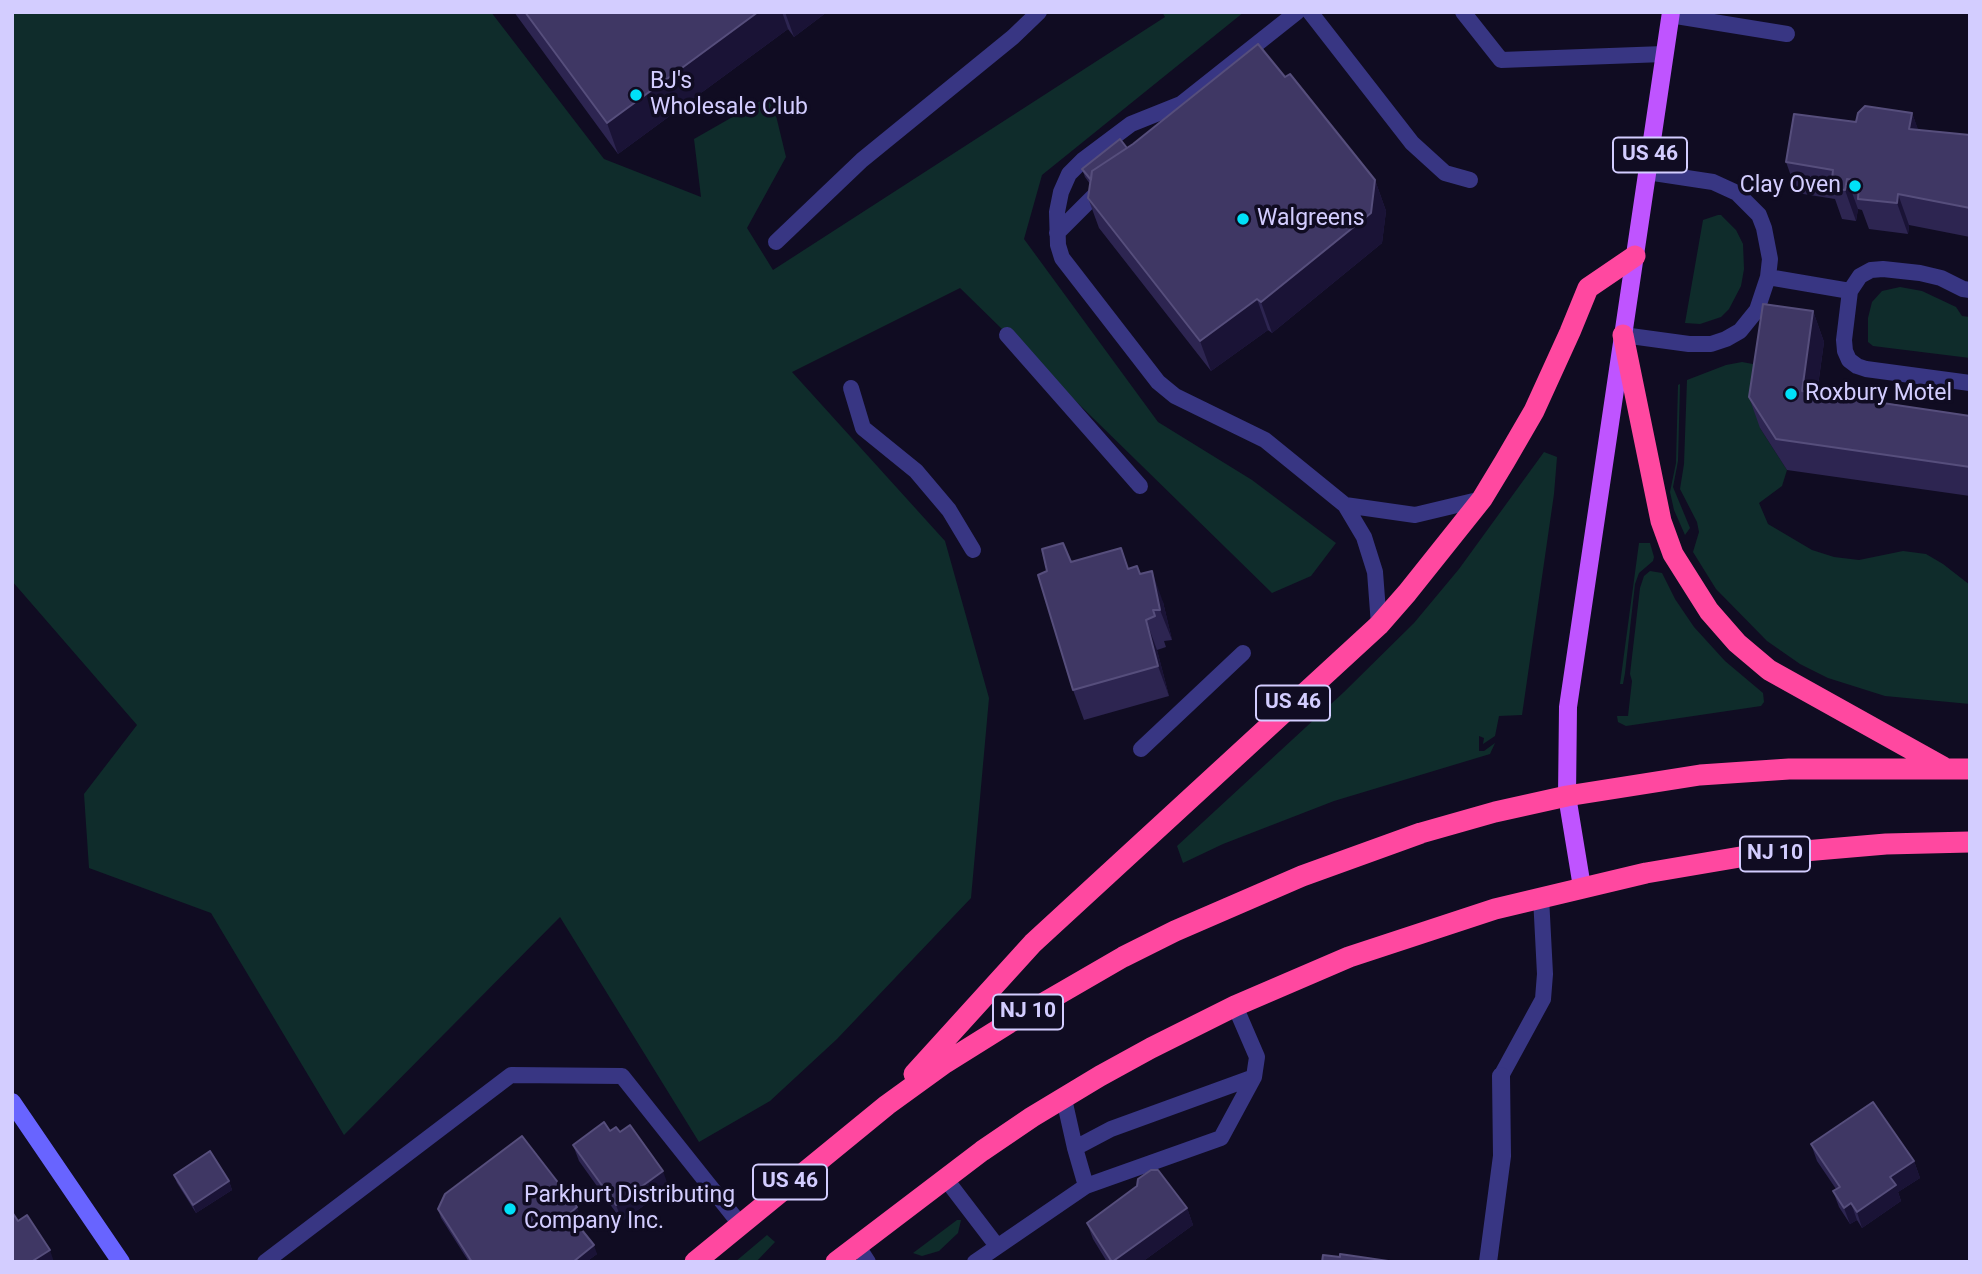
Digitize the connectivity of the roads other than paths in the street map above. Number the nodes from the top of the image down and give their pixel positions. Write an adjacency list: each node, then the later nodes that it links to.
1 (1039, 12): 14 (lane)
2 (1297, 12): 8 (lane)
3 (1310, 12): 12 (lane)
4 (1463, 12): 7 (lane)
5 (1670, 14): 6 (lane); 7 (main road, US 46)
6 (1787, 34)
7 (1664, 54): 10 (main road, US 46)
8 (1181, 104): 9 (lane); 13 (lane)
9 (1167, 124)
10 (1647, 172): 15 (main road, US 46); 16 (lane)
11 (1115, 177): 13 (lane)
12 (1470, 180)
13 (1056, 233): 25 (lane)
14 (776, 242)
15 (1635, 256): 20 (main road, US 46); 24 (highway, US 46)
16 (1768, 277): 17 (lane); 20 (lane)
17 (1850, 290): 18 (lane); 21 (lane)
18 (1970, 290)
19 (1007, 335): 23 (lane)
20 (1623, 335): 30 (highway); 32 (main road, US 46)
21 (1970, 383)
22 (851, 388): 26 (lane)
23 (1140, 486)
24 (1482, 499): 25 (lane); 27 (highway, US 46)
25 (1345, 505): 27 (lane)
26 (974, 550)
27 (1379, 625): 41 (highway, US 46)
28 (1243, 653): 29 (lane)
29 (1141, 748)
30 (1945, 768): 31 (highway, NJ 10); 32 (highway, NJ 10)
31 (1970, 769)
32 (1567, 796): 34 (main road, US 46); 41 (highway, NJ 10)
33 (1970, 842): 34 (highway, NJ 10)
34 (1582, 887): 35 (highway)
35 (1541, 897): 36 (highway); 37 (lane)
36 (1235, 1006): 38 (lane); 39 (highway)
37 (1501, 1076): 53 (street)
38 (1254, 1077): 42 (lane); 44 (lane)
39 (1064, 1098): 42 (lane); 43 (highway)
40 (12, 1101): 48 (street)
41 (887, 1105): 45 (highway, US 46)
42 (1075, 1148): 44 (lane)
43 (945, 1178): 46 (lane); 47 (highway)
44 (1086, 1186): 46 (lane)
45 (740, 1224): 49 (lane); 50 (highway, US 46)
46 (997, 1246): 52 (lane)
47 (862, 1254): 51 (highway)
48 (121, 1262)
49 (264, 1262)
50 (695, 1262)
51 (836, 1262)
52 (975, 1262)
53 (1488, 1262)

